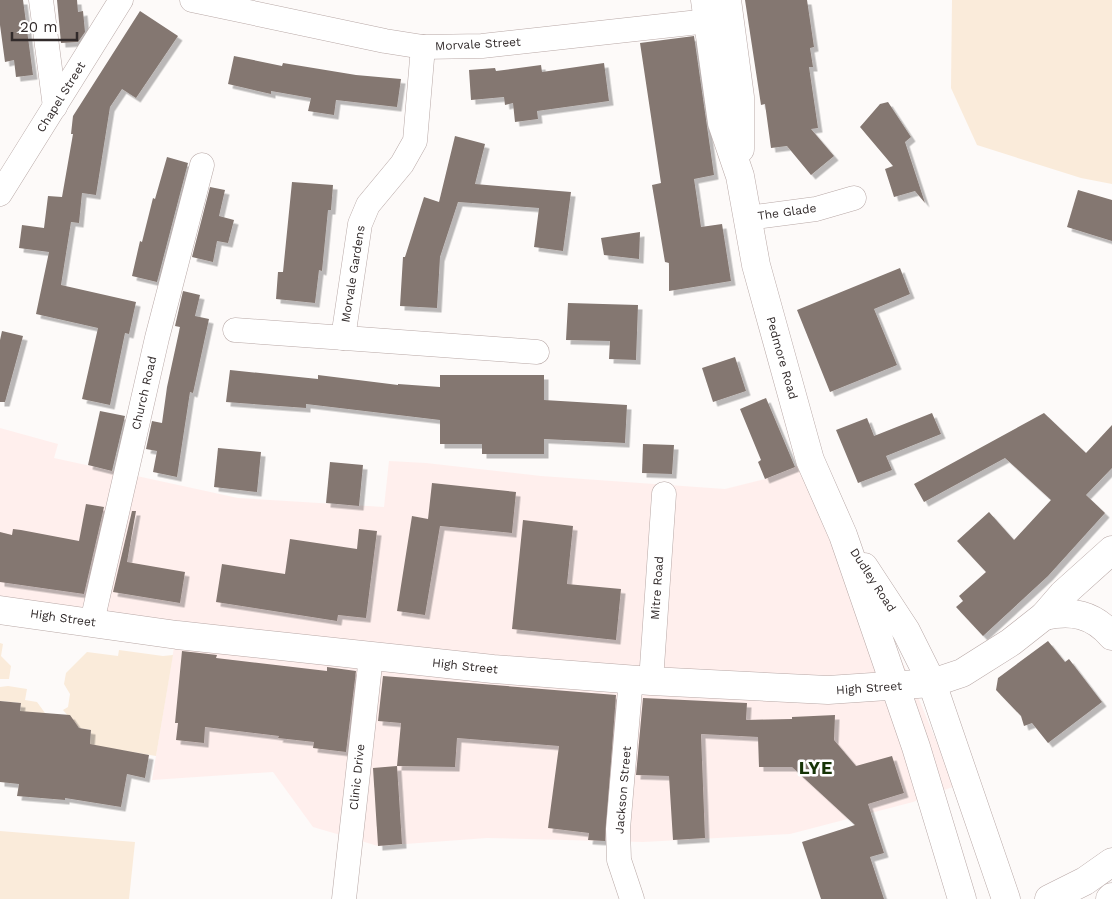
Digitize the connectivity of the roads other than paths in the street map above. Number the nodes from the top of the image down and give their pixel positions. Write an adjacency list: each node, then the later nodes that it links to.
1 (41, 0): 7 (street)
2 (121, 0): 7 (street, Chapel Street)
3 (192, 0): 6 (street, Morvale Street)
4 (727, 0): 5 (highway, Pedmore Road)
5 (715, 13): 6 (street, Morvale Street); 11 (highway, Pedmore Road)
6 (423, 47): 13 (street, Morvale Gardens)
7 (55, 107): 9 (street, Chapel Street)
8 (202, 165): 20 (street, Church Road)
9 (0, 194)
10 (854, 198): 11 (street, The Glade)
11 (747, 218): 16 (highway, Pedmore Road)
12 (235, 330): 13 (street, Morvale Gardens)
13 (343, 338): 14 (street, Morvale Gardens)
14 (537, 352)
15 (664, 494): 23 (street, Mitre Road)
16 (843, 535): 24 (highway, Dudley Road); 25 (highway, Dudley Road)
17 (1112, 550): 19 (highway)
18 (0, 610): 20 (highway, High Street)
19 (1044, 616): 21 (highway); 24 (highway, High Street)
20 (92, 622): 22 (highway, High Street)
21 (1112, 636)
22 (371, 656): 23 (highway, High Street); 28 (street, Clinic Drive)
23 (641, 680): 25 (highway, High Street); 27 (street, Jackson Street)
24 (932, 683): 25 (highway, High Street); 30 (highway, Dudley Road)
25 (894, 686): 29 (highway, Dudley Road)
26 (1112, 862): 31 (highway)
27 (630, 894)
28 (344, 899)
29 (962, 899)
30 (1006, 899)
31 (1049, 899)

